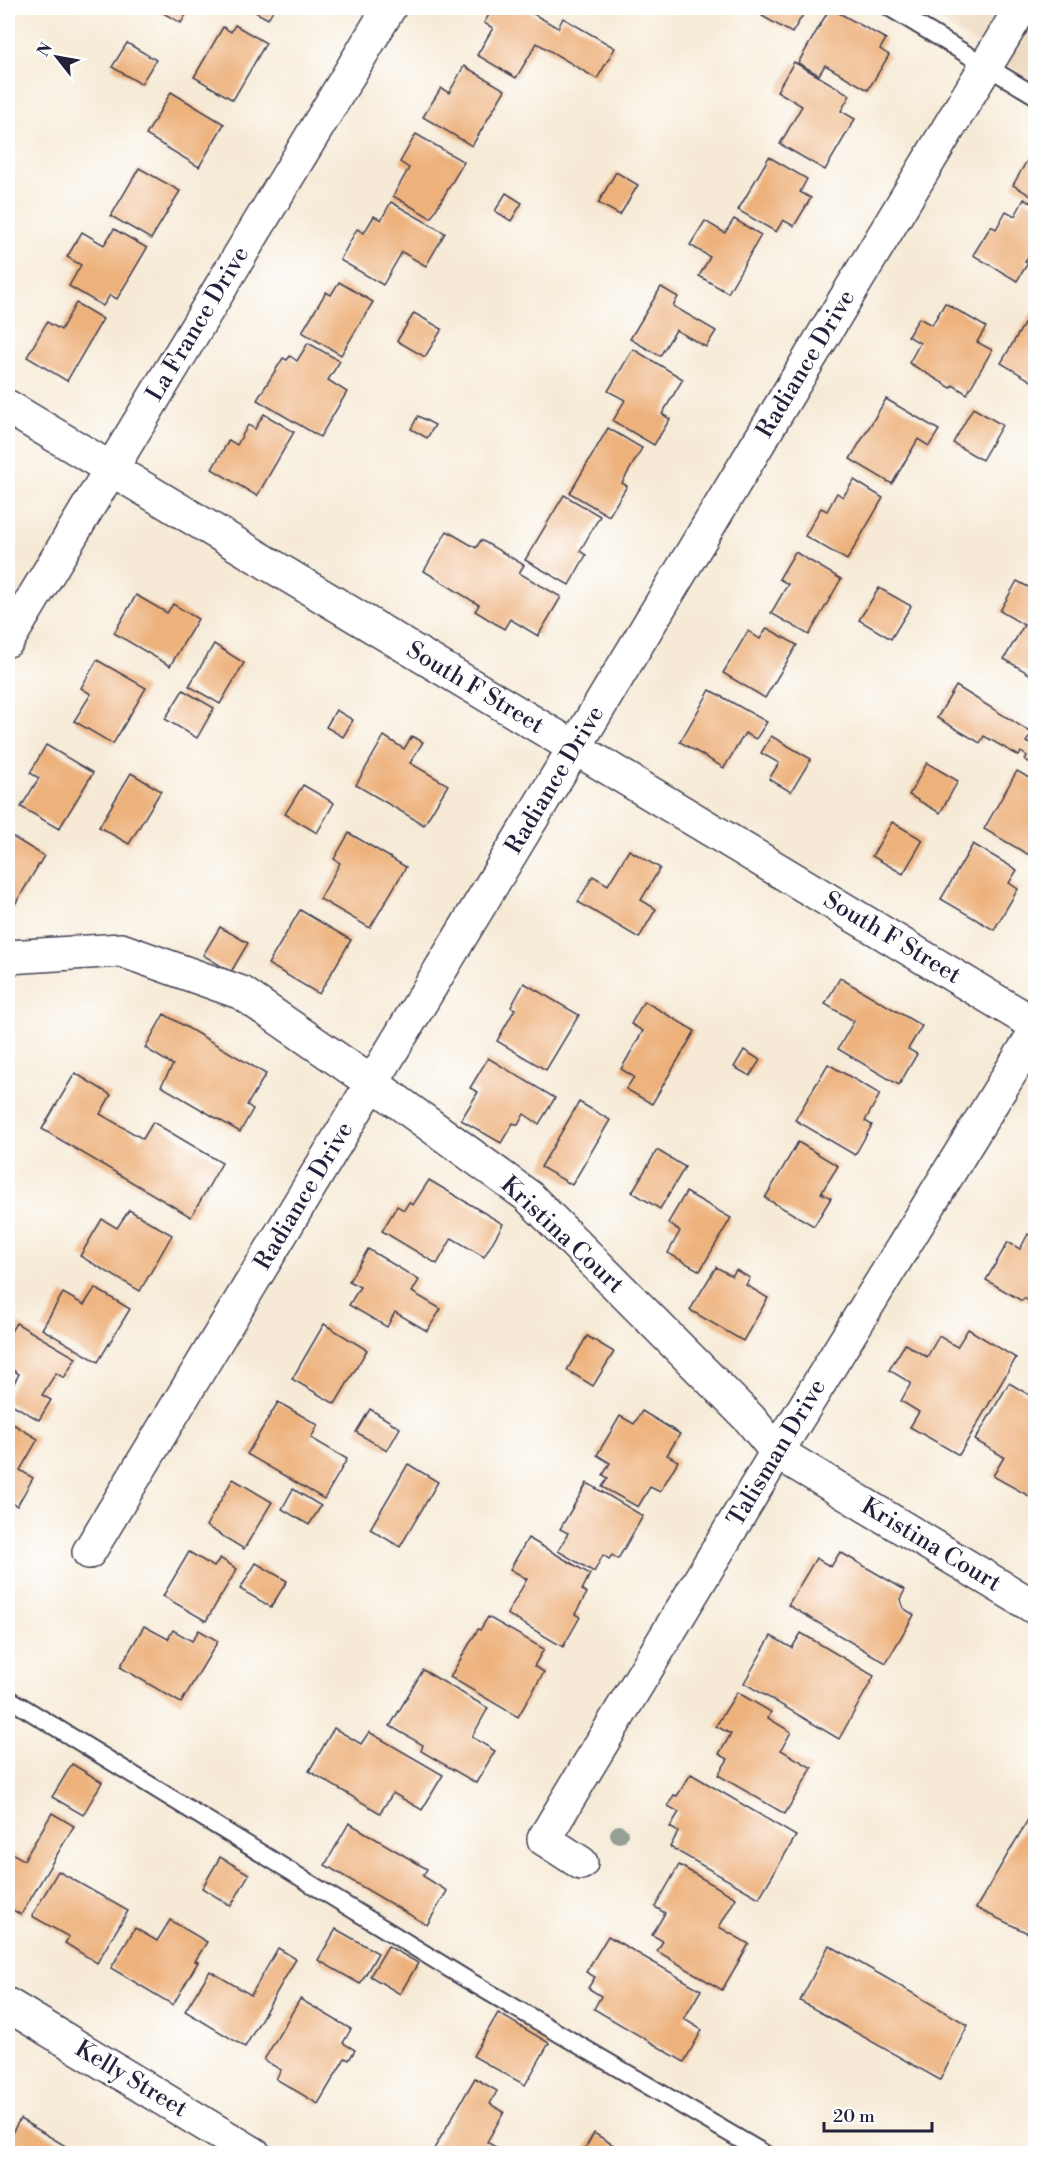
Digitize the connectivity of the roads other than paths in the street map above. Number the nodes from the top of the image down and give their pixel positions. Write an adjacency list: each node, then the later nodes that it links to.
1 (389, 8): 7 (street, La France Drive)
2 (890, 8): 4 (lane)
3 (1021, 8): 4 (street, Radiance Drive)
4 (986, 66): 5 (lane); 9 (street, Radiance Drive)
5 (1035, 96)
6 (8, 407): 7 (street, South F Street)
7 (111, 469): 8 (street, La France Drive); 9 (street, South F Street)
8 (8, 640)
9 (574, 748): 11 (street, South F Street); 13 (street, Radiance Drive)
10 (8, 957): 13 (street, Kristina Court)
11 (1035, 1025)
12 (1035, 1031): 14 (street, Talisman Drive)
13 (372, 1083): 14 (street, Kristina Court); 15 (street, Radiance Drive)
14 (777, 1452): 16 (street, Kristina Court); 18 (street, Talisman Drive)
15 (89, 1552)
16 (1035, 1608)
17 (8, 1698): 21 (lane)
18 (581, 1863)
19 (8, 2005): 20 (street, Kelly Street)
20 (254, 2154)
21 (765, 2154)

